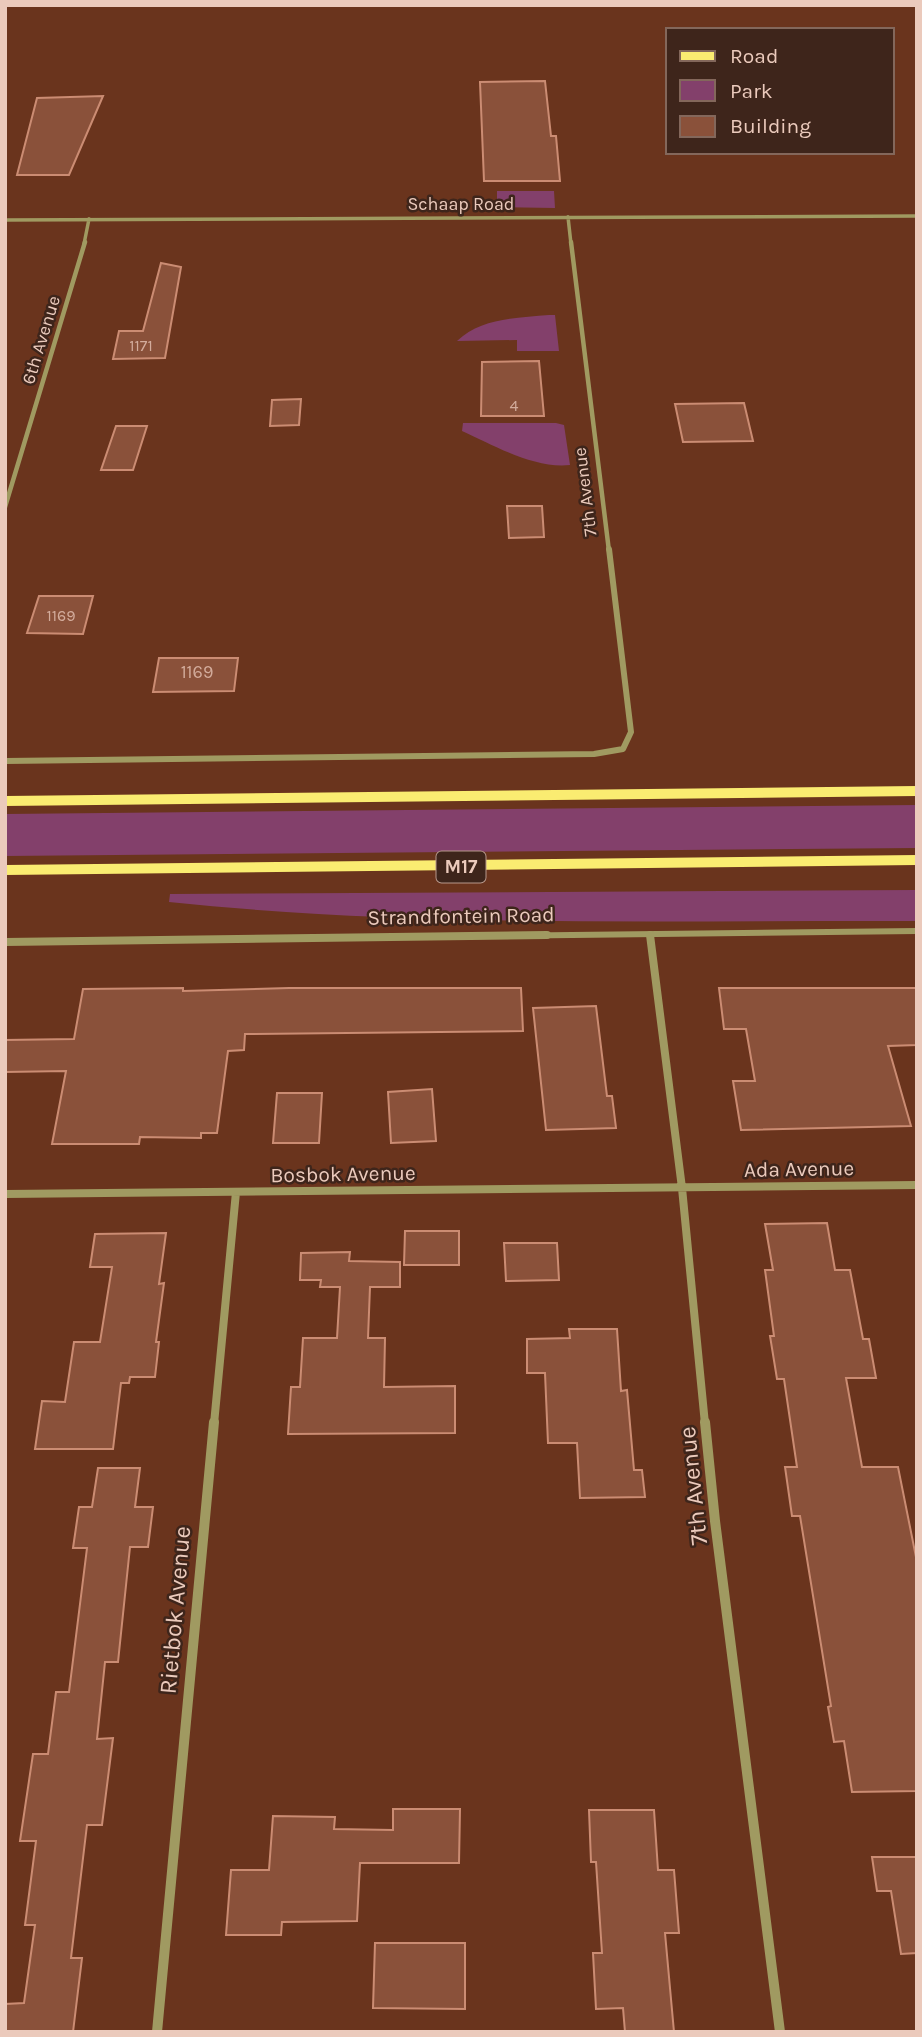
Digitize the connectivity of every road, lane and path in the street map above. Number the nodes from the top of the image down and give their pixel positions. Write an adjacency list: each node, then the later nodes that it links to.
1 (917, 216): 2 (street, Schaap Road)
2 (568, 218): 3 (street, Schaap Road); 6 (street, 7th Avenue)
3 (89, 219): 4 (street, Schaap Road); 5 (street, 6th Avenue)
4 (5, 220)
5 (5, 507)
6 (5, 761)
7 (917, 791): 8 (main road)
8 (5, 801)
9 (917, 860): 10 (main road, M17)
10 (5, 870)
11 (917, 930): 12 (street, Strandfontein Road)
12 (650, 934): 13 (street, Strandfontein Road); 15 (street, 7th Avenue)
13 (5, 942)
14 (917, 1185): 15 (street, Ada Avenue)
15 (682, 1188): 16 (street, Bosbok Avenue); 19 (street, 7th Avenue)
16 (236, 1192): 17 (street, Bosbok Avenue); 18 (street, Rietbok Avenue)
17 (5, 1194)
18 (157, 2032)
19 (780, 2032)

